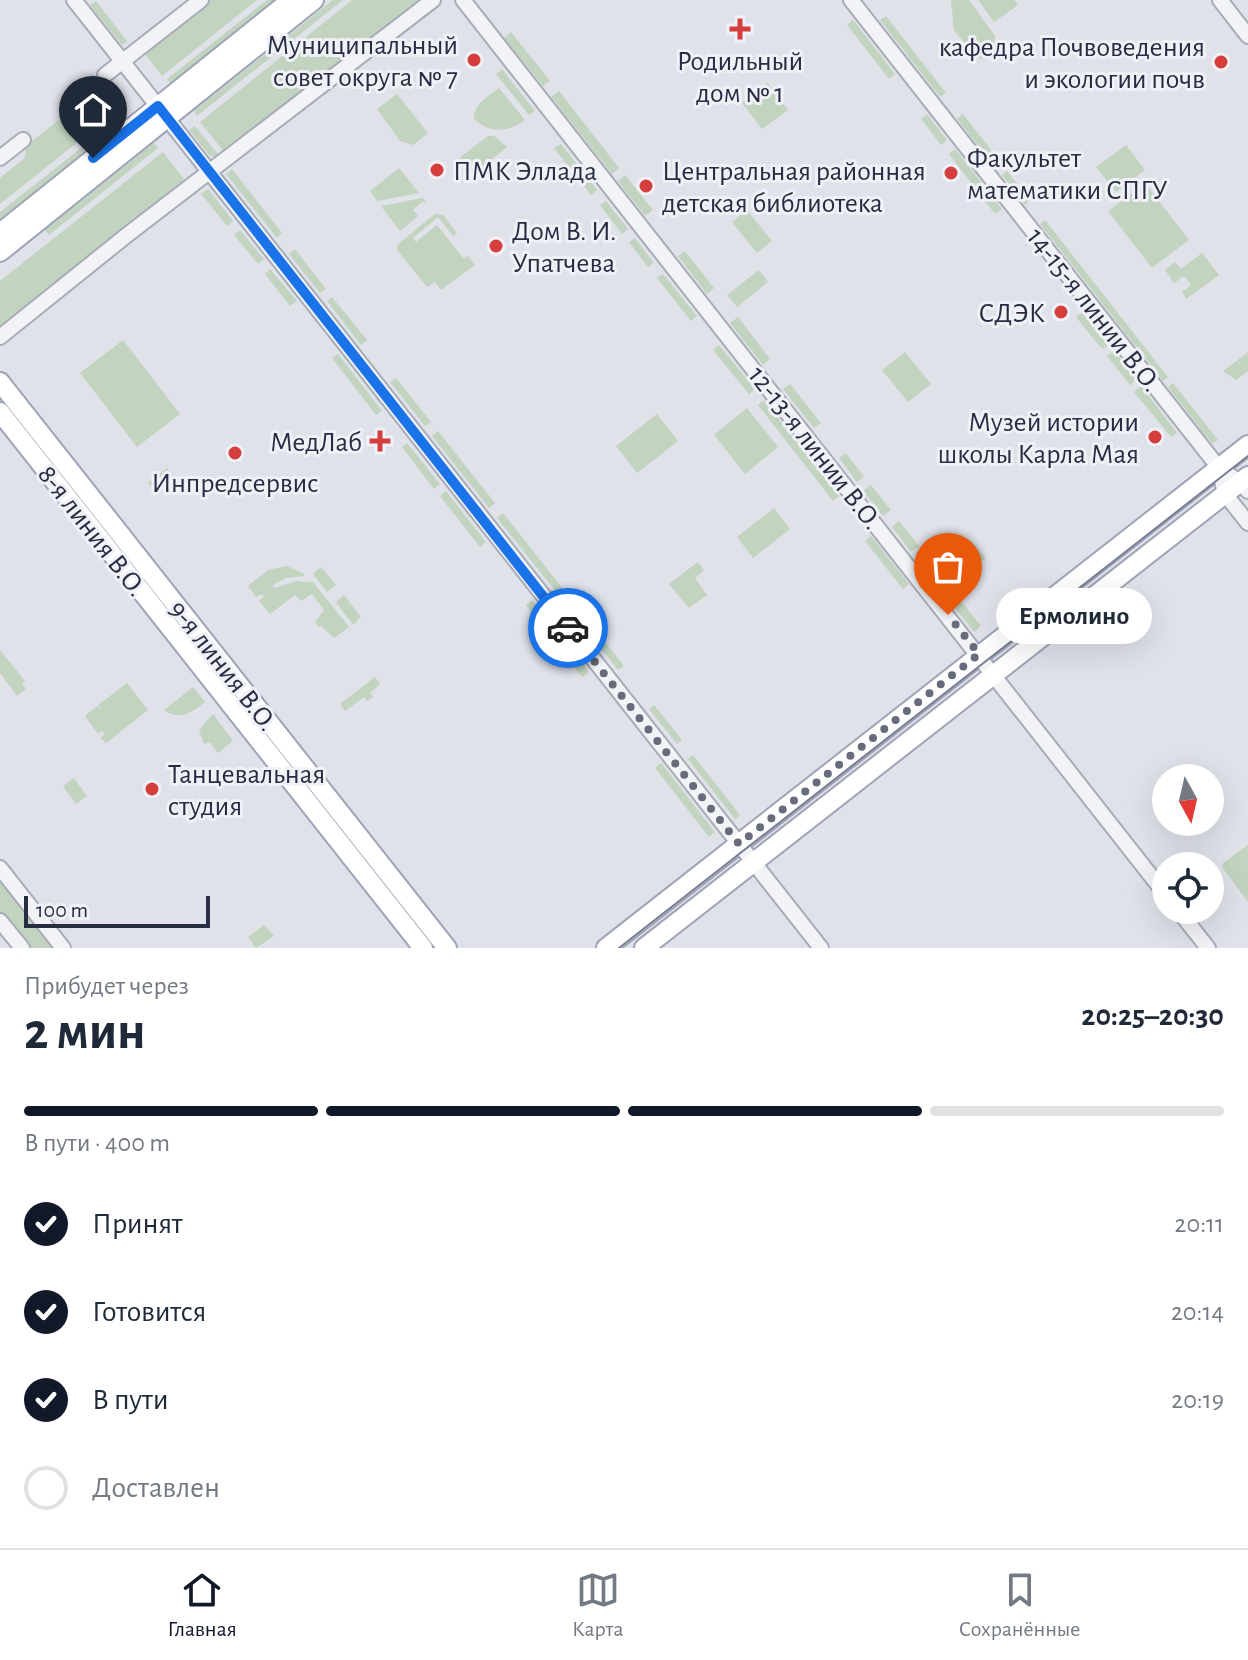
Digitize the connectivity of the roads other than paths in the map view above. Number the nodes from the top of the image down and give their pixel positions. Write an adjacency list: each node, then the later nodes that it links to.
1 (74, 0): 10 (street)
2 (201, 0): 10 (street)
3 (291, 0): 12 (main road)
4 (314, 0): 12 (main road)
5 (433, 0): 15 (street)
6 (463, 0): 26 (street, 12-13-я линии В.О.)
7 (851, 0): 22 (street, 14-15-я линии В.О.)
8 (1220, 0): 9 (street)
9 (1248, 36)
10 (122, 62): 11 (street); 12 (street)
11 (105, 75)
12 (162, 112): 15 (street); 16 (main road); 17 (main road)
13 (23, 140): 14 (street)
14 (0, 158)
15 (210, 172): 18 (street); 28 (street)
16 (0, 233)
17 (0, 252)
18 (0, 337)
19 (0, 382): 37 (main road, 9-я линия В.О.)
20 (0, 412): 36 (main road, 8-я линия В.О.)
21 (1248, 445): 22 (main road)
22 (1219, 468): 23 (street); 24 (street); 26 (main road)
23 (1245, 483): 24 (main road)
24 (1225, 494): 25 (street); 27 (main road)
25 (1248, 523)
26 (979, 654): 27 (street, 12-13-я линии В.О.); 28 (main road)
27 (995, 674): 29 (main road); 31 (street, 12-13-я линии В.О.)
28 (739, 844): 29 (street); 38 (main road)
29 (753, 862): 39 (main road); 40 (street)
30 (0, 868): 35 (street)
31 (1152, 877)
32 (0, 921): 34 (street)
33 (1189, 924): 41 (street)
34 (22, 948)
35 (63, 948)
36 (423, 948)
37 (447, 948)
38 (606, 948)
39 (644, 948)
40 (821, 948)
41 (1208, 948)

